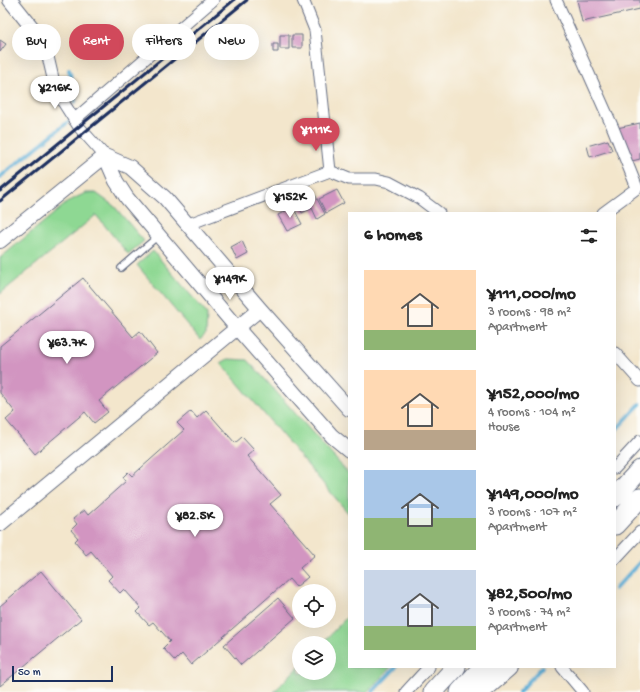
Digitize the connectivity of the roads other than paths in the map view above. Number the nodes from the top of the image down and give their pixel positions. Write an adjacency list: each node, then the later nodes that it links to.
1 (10, 0): 5 (street)
2 (213, 0): 7 (street)
3 (303, 0): 9 (street)
4 (556, 0): 11 (street)
5 (29, 24)
6 (49, 60): 7 (street)
7 (74, 120): 8 (street)
8 (105, 156): 12 (street); 13 (street); 14 (street)
9 (330, 171): 10 (street); 12 (street)
10 (438, 212)
11 (604, 212)
12 (188, 224): 16 (street)
13 (158, 236): 15 (lane); 17 (street)
14 (0, 240)
15 (121, 268)
16 (260, 309): 17 (street); 20 (street)
17 (237, 328): 22 (street); 27 (street)
18 (616, 354): 19 (street)
19 (640, 381)
20 (348, 408)
21 (640, 441): 23 (street)
22 (348, 449)
23 (616, 467)
24 (640, 470): 25 (highway)
25 (616, 496)
26 (640, 498): 28 (highway)
27 (0, 524)
28 (616, 524)
29 (640, 532): 30 (street)
30 (616, 559)
31 (428, 668): 37 (street)
32 (455, 668): 38 (highway)
33 (482, 668): 39 (highway)
34 (507, 668): 40 (highway)
35 (514, 668): 41 (street)
36 (563, 668): 42 (street)
37 (406, 692)
38 (433, 692)
39 (460, 692)
40 (479, 692)
41 (493, 692)
42 (583, 692)

